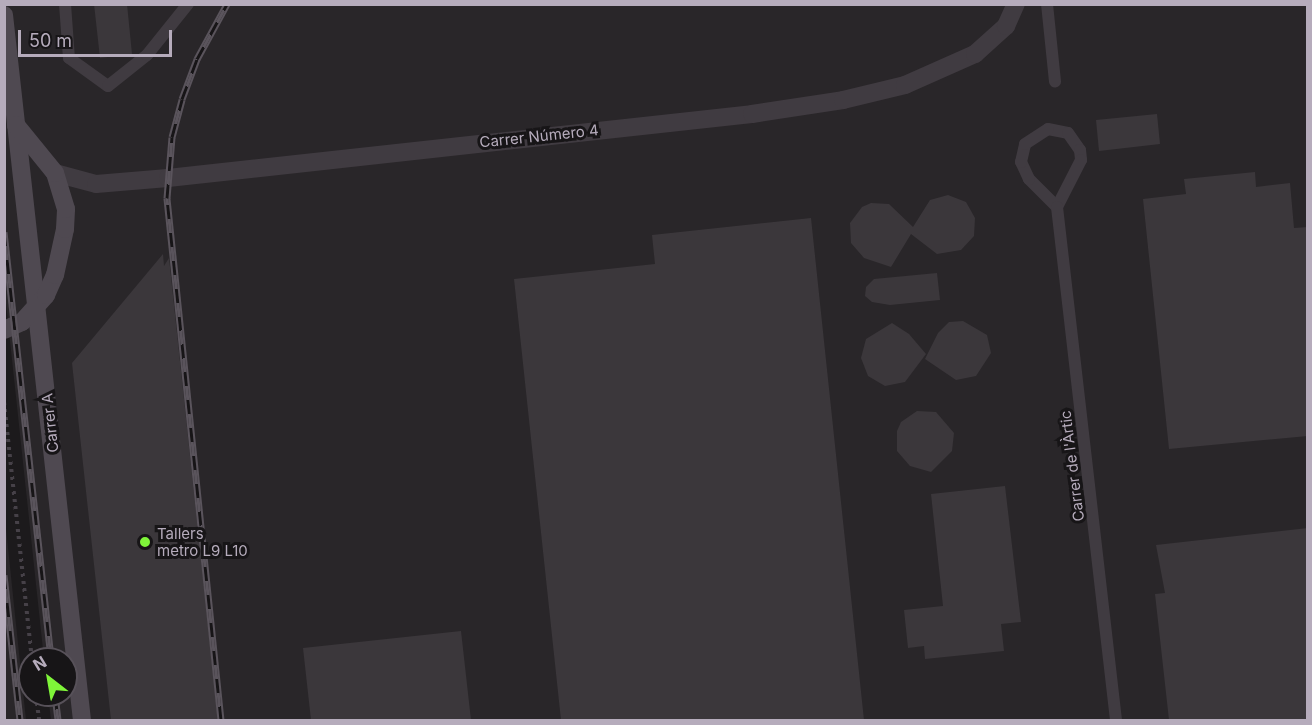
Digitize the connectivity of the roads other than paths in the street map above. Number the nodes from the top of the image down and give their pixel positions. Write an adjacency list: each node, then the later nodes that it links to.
1 (65, 4): 2 (lane)
2 (188, 4)
3 (1016, 4): 8 (street, Carrer Número 4)
4 (1047, 4): 6 (lane)
5 (4, 15): 7 (main road, Carrer A)
6 (1055, 82)
7 (10, 121): 8 (main road); 10 (main road, Carrer A)
8 (55, 173): 10 (main road)
9 (1057, 207): 9 (lane); 13 (lane, Carrer de l'Àrtic)
10 (38, 306): 11 (main road); 12 (main road, Carrer A)
11 (4, 330)
12 (82, 720)
13 (1116, 720)

